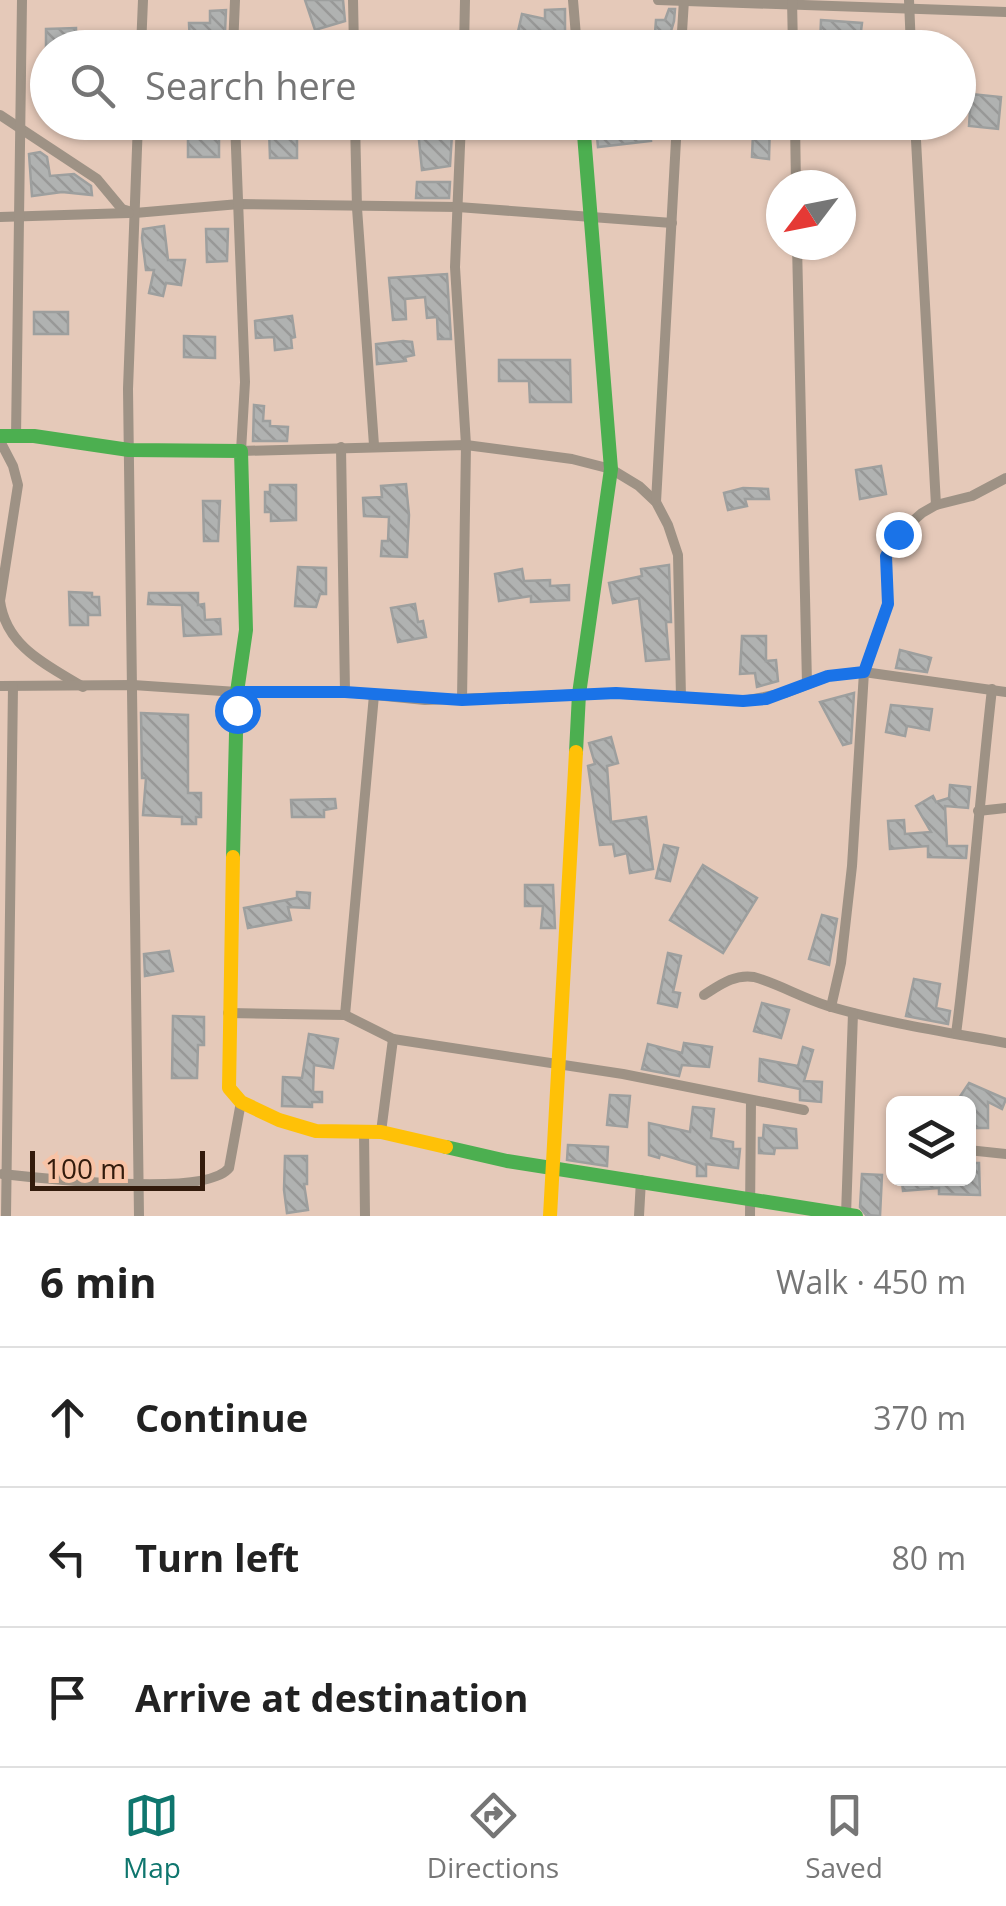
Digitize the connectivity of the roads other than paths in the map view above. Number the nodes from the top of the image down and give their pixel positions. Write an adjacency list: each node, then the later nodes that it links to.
1 (22, 0): 21 (street)
2 (143, 0): 12 (street)
3 (235, 0): 13 (street)
4 (353, 0): 14 (street)
5 (466, 0): 15 (street)
6 (573, 0): 16 (street)
7 (658, 0): 8 (street)
8 (684, 1): 9 (street); 17 (street)
9 (792, 2): 10 (street); 18 (street)
10 (909, 4): 11 (street); 19 (street)
11 (1006, 12)
12 (142, 30)
13 (234, 30)
14 (354, 30)
15 (465, 30)
16 (576, 30)
17 (682, 30)
18 (793, 30)
19 (910, 30)
20 (0, 115): 21 (street)
21 (20, 131): 22 (street); 39 (street)
22 (30, 137)
23 (34, 140): 36 (street)
24 (137, 140): 36 (street)
25 (236, 140): 33 (street)
26 (356, 140): 35 (street)
27 (460, 140): 34 (street)
28 (584, 140): 38 (street)
29 (676, 140): 40 (street)
30 (795, 140): 32 (street)
31 (916, 140): 52 (street)
32 (796, 170)
33 (239, 204): 35 (street); 36 (street); 48 (street)
34 (458, 207): 35 (street); 38 (street); 44 (street)
35 (357, 208): 45 (street)
36 (135, 213): 39 (street); 47 (street)
37 (0, 217): 39 (street)
38 (590, 217): 40 (street); 49 (street)
39 (20, 218): 42 (street)
40 (672, 223): 51 (street)
41 (797, 260): 54 (street)
42 (16, 437): 43 (street); 47 (street)
43 (0, 438): 58 (street)
44 (466, 445): 45 (street); 49 (street); 66 (street)
45 (374, 446): 46 (street)
46 (341, 447): 48 (street); 61 (street)
47 (130, 450): 48 (street); 55 (street)
48 (242, 451): 60 (street)
49 (611, 470): 51 (street); 63 (street)
50 (1006, 478): 52 (street)
51 (656, 502): 65 (street)
52 (936, 506): 53 (street)
53 (864, 672): 54 (street); 59 (street); 70 (street)
54 (806, 684): 65 (street)
55 (132, 685): 58 (street); 60 (street); 88 (street)
56 (0, 686): 57 (street)
57 (13, 686): 58 (street); 86 (street)
58 (84, 688)
59 (992, 690): 62 (street); 68 (street)
60 (237, 692): 61 (street); 71 (street)
61 (345, 692): 64 (street)
62 (1006, 692)
63 (580, 694): 65 (street); 66 (street); 77 (street)
64 (374, 695): 66 (street); 73 (street)
65 (680, 698)
66 (462, 700)
67 (1006, 808): 68 (street)
68 (978, 811): 74 (street)
69 (704, 995): 70 (street)
70 (831, 1007): 72 (street)
71 (228, 1013): 73 (street); 79 (street)
72 (853, 1013): 74 (street); 90 (street)
73 (345, 1014): 75 (street)
74 (956, 1034): 76 (street)
75 (394, 1040): 77 (street); 82 (street)
76 (1006, 1044)
77 (560, 1067): 78 (street); 85 (street)
78 (750, 1100): 80 (street); 89 (street)
79 (241, 1102): 81 (street); 88 (street)
80 (804, 1110)
81 (364, 1132): 82 (street); 93 (street)
82 (381, 1132): 85 (street)
83 (976, 1151): 84 (street)
84 (1006, 1154)
85 (550, 1166): 87 (street); 94 (street)
86 (3, 1174): 88 (street); 91 (street)
87 (641, 1180): 89 (street); 95 (street)
88 (140, 1183): 92 (street)
89 (749, 1199): 90 (street); 96 (street)
90 (846, 1215): 97 (street)
91 (6, 1216)
92 (140, 1216)
93 (365, 1216)
94 (550, 1216)
95 (639, 1216)
96 (750, 1216)
97 (856, 1216)

